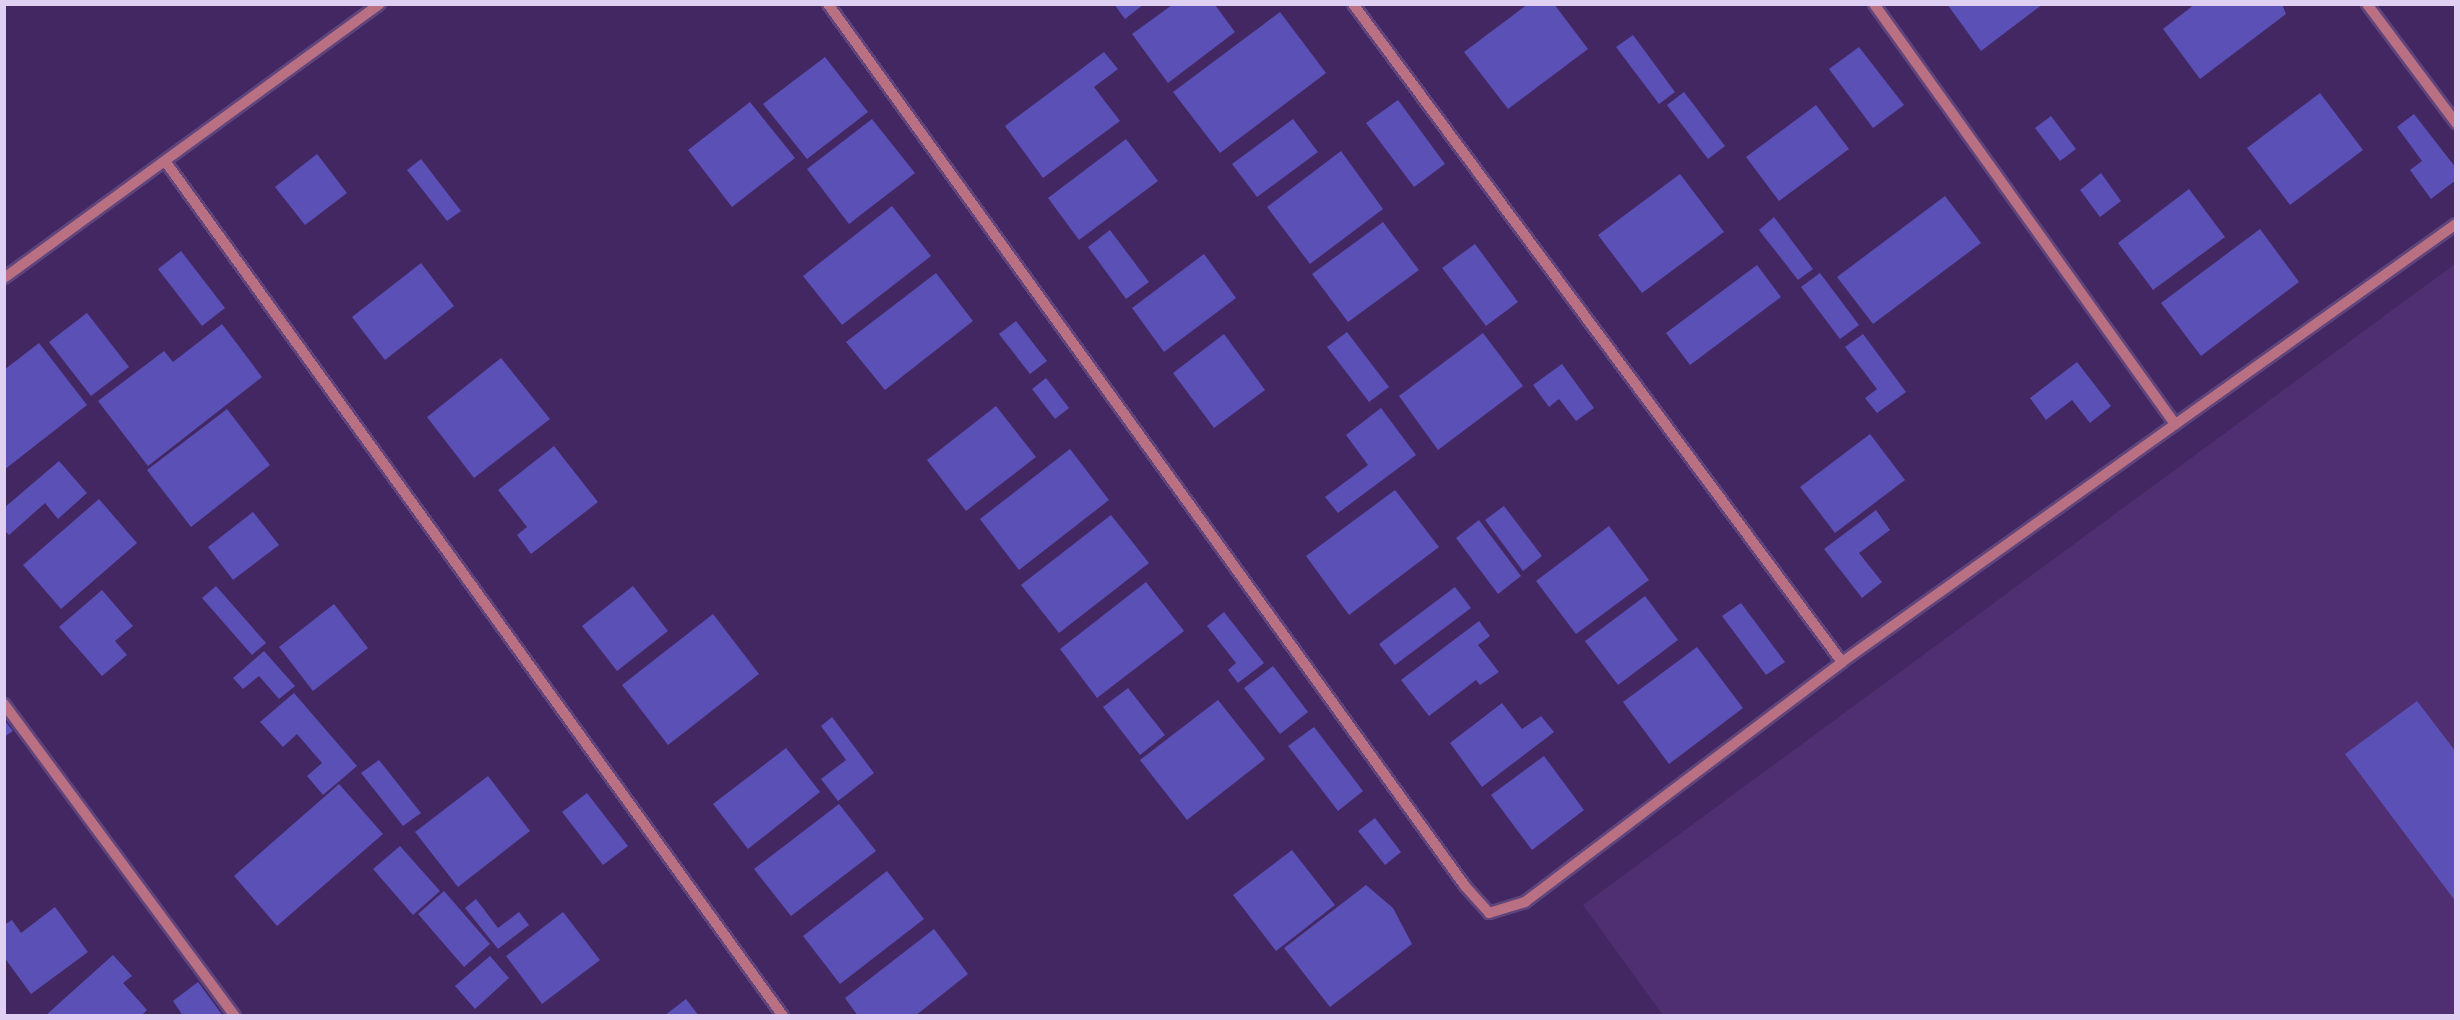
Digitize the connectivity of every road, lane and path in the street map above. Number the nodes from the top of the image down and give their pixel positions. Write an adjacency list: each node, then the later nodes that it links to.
1 (380, 4): 7 (street)
2 (828, 4): 11 (street)
3 (1353, 4): 11 (street)
4 (1874, 4): 10 (street)
5 (2367, 4): 6 (street)
6 (2456, 123)
7 (165, 161): 9 (street); 14 (street)
8 (2456, 224): 10 (street)
9 (4, 278)
10 (2175, 424): 11 (street)
11 (1842, 662)
12 (4, 704): 13 (street)
13 (235, 1016)
14 (783, 1016)

